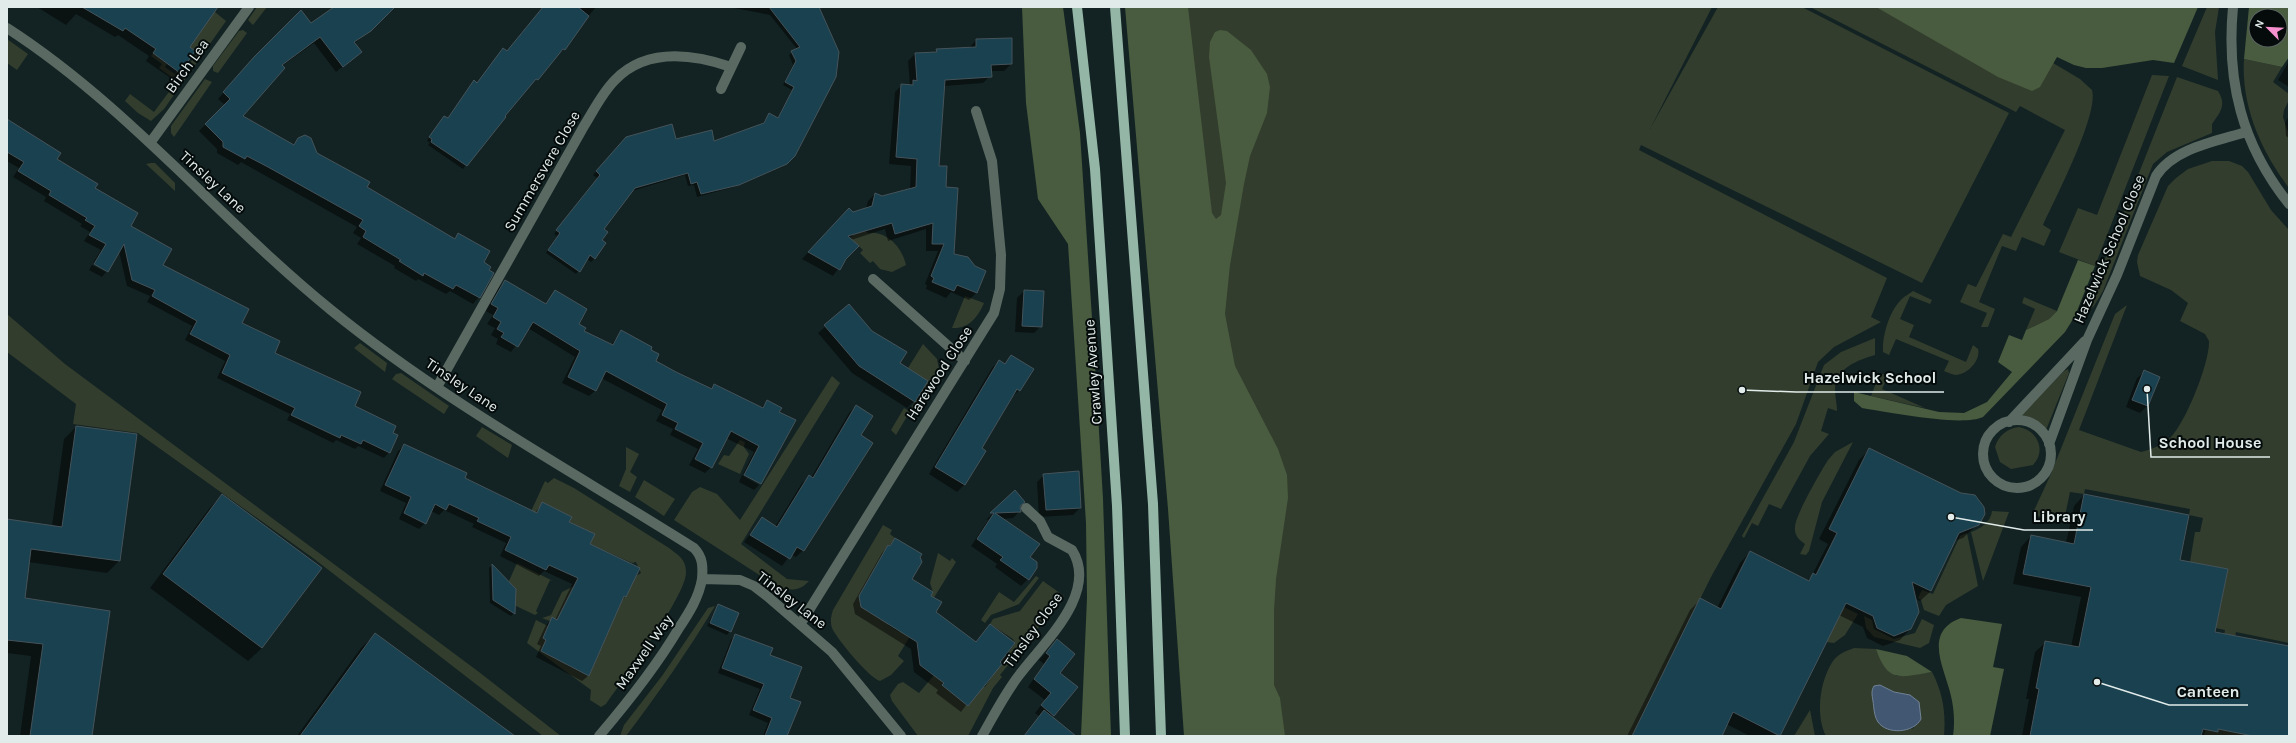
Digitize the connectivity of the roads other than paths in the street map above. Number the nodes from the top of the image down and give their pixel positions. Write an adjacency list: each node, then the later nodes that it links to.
1 (249, 7): 11 (street, Birch Lea)
2 (1078, 7): 25 (main road, Crawley Avenue)
3 (1116, 7): 26 (main road)
4 (2233, 7): 10 (street)
5 (7, 28): 11 (street, Tinsley Lane)
6 (740, 47): 7 (street)
7 (731, 67): 8 (street); 16 (street, Summersvere Close)
8 (721, 89)
9 (976, 111): 15 (street, Harewood Close)
10 (2246, 132): 12 (street); 14 (street, Hazelwick School Close)
11 (150, 143): 16 (street, Tinsley Lane)
12 (2289, 204)
13 (873, 279): 15 (street)
14 (2087, 340): 17 (street); 18 (street, Hazelwick School Close)
15 (965, 361): 21 (street, Harewood Close)
16 (437, 387): 20 (street, Tinsley Lane)
17 (2009, 422): 18 (street); 18 (street)
18 (2049, 444)
19 (1026, 508): 24 (street, Tinsley Close)
20 (702, 579): 21 (street, Tinsley Lane); 22 (street, Maxwell Way)
21 (801, 623): 23 (street, Tinsley Lane)
22 (599, 736)
23 (901, 736)
24 (982, 736)
25 (1125, 736)
26 (1161, 736)

